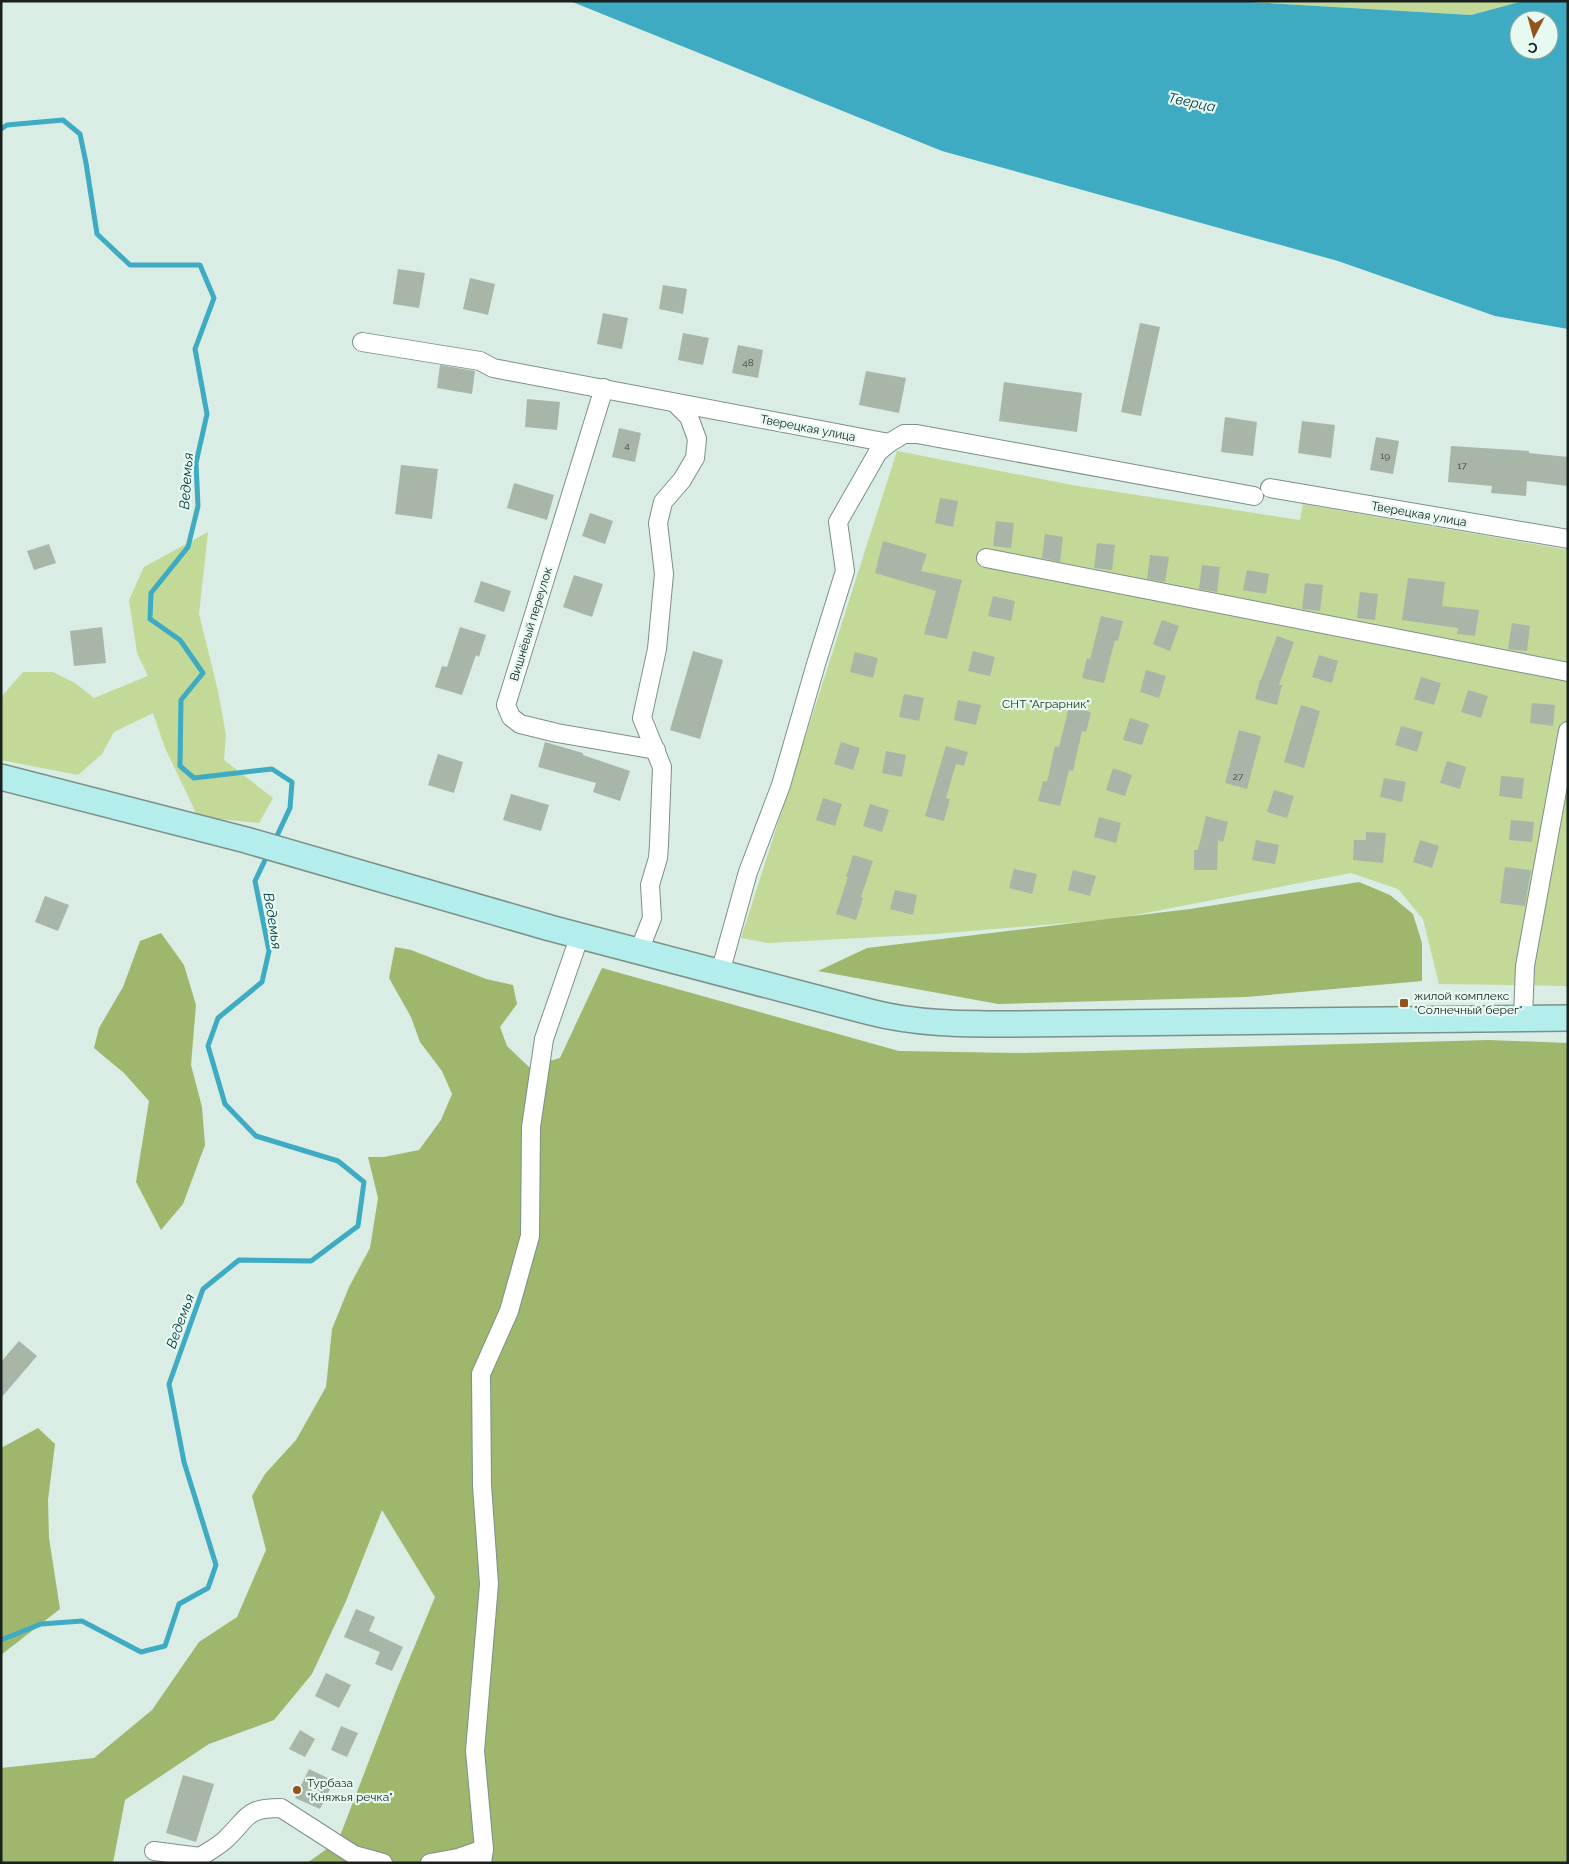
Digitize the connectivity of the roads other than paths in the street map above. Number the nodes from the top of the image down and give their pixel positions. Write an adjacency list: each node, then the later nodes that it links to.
1 (362, 342): 2 (street, Тверецкая улица)
2 (604, 388): 3 (street, Тверецкая улица); 11 (street, Вишнёвый переулок)
3 (675, 403): 4 (street, Тверецкая улица); 11 (street)
4 (889, 444): 6 (street); 15 (street)
5 (1270, 488): 7 (street, Тверецкая улица)
6 (1254, 496)
7 (1568, 539)
8 (986, 558): 9 (street)
9 (1568, 672)
10 (1568, 731): 16 (street)
11 (656, 750): 14 (street)
12 (1, 778): 13 (main road)
13 (580, 935): 14 (main road); 19 (street)
14 (639, 951): 15 (main road)
15 (720, 972): 16 (main road)
16 (1524, 1018): 17 (main road)
17 (1568, 1018)
18 (154, 1851): 20 (street)
19 (483, 1856): 21 (street)
20 (383, 1863)
21 (430, 1863)

